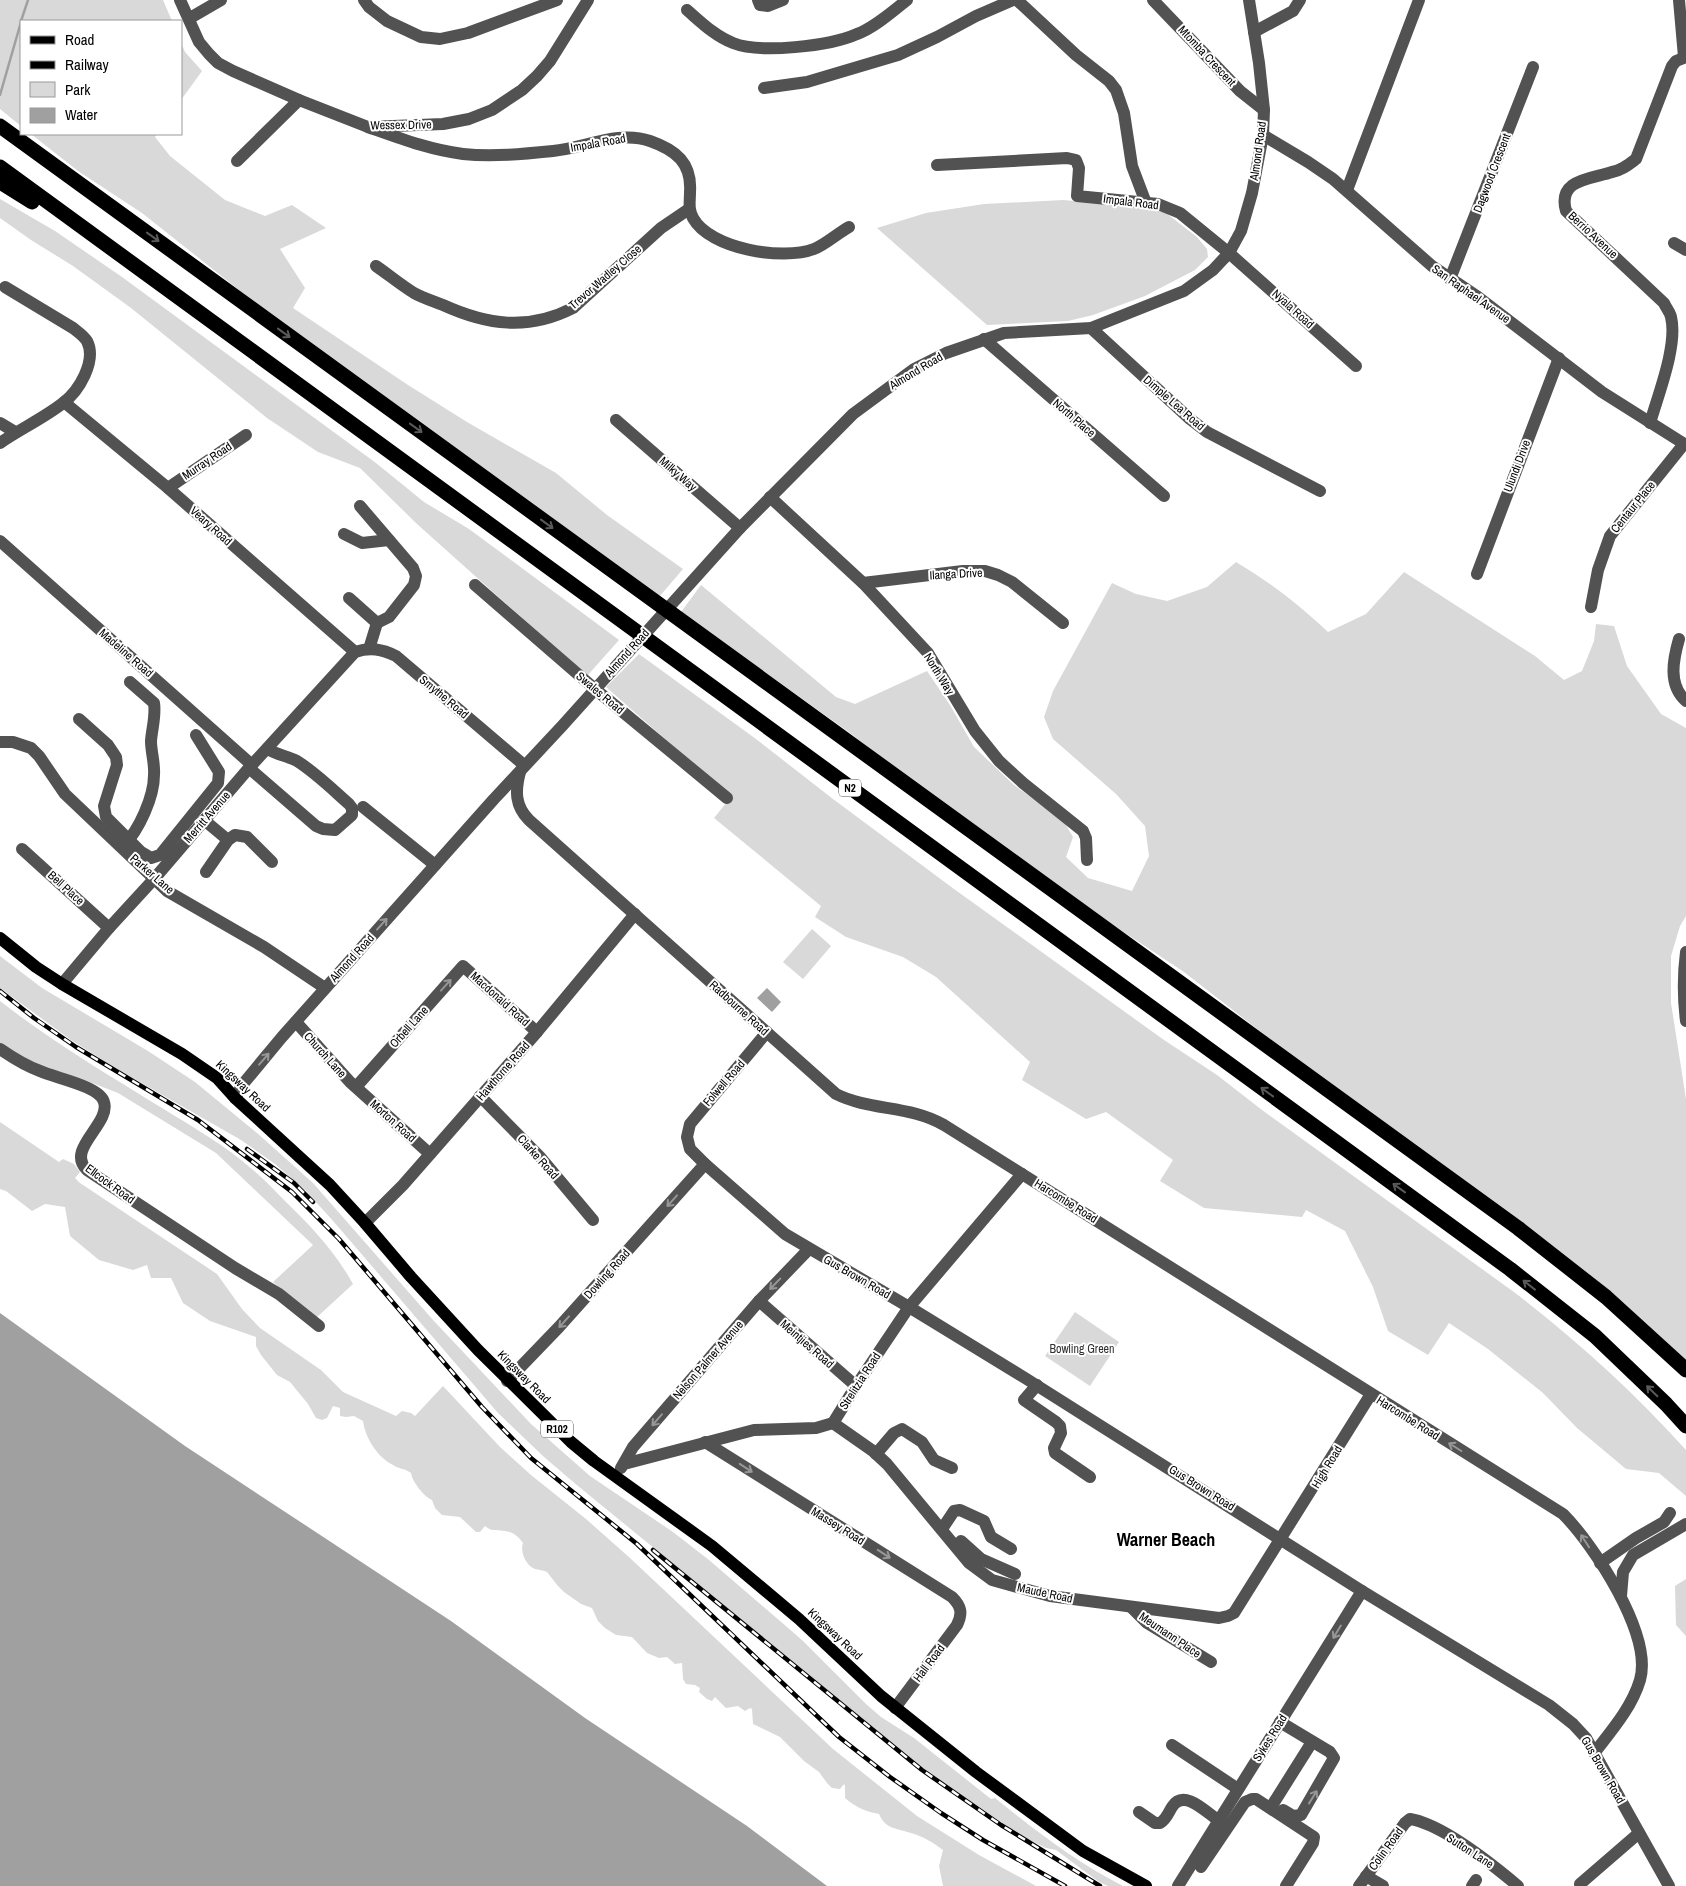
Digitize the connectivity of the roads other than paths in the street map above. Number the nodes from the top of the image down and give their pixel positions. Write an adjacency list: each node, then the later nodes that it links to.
1 (180, 0): 16 (street, Wessex Drive)
2 (221, 0): 16 (street)
3 (364, 0): 4 (street)
4 (557, 0)
5 (588, 0): 25 (street, Wessex Drive)
6 (758, 0): 7 (street)
7 (783, 0)
8 (907, 0): 15 (street)
9 (1015, 0): 20 (street); 34 (street)
10 (1153, 0): 22 (street, Mtomba Crescent)
11 (1249, 0): 17 (street, Almond Road)
12 (1300, 0): 17 (street)
13 (1419, 0): 33 (street)
14 (1679, 0): 18 (street)
15 (687, 10)
16 (190, 18): 21 (street, Wessex Drive)
17 (1254, 32): 22 (street, Almond Road)
18 (1685, 57): 52 (street, Berrio Avenue)
19 (1533, 67): 43 (street, Dagwood Crescent)
20 (764, 88)
21 (299, 100): 25 (street, Wessex Drive); 29 (street)
22 (1264, 110): 28 (street, Almond Road)
23 (0, 117): 26 (highway)
24 (0, 126): 36 (highway)
25 (368, 127): 35 (street, Impala Road)
26 (20, 132)
27 (25, 135): 36 (highway)
28 (1263, 135): 33 (street, San Raphael Avenue); 40 (street, Almond Road)
29 (237, 161)
30 (937, 166): 34 (street, Impala Road)
31 (0, 168): 41 (highway, N2)
32 (0, 182): 41 (highway)
33 (1346, 190): 43 (street, San Raphael Avenue)
34 (1146, 203): 40 (street, Impala Road)
35 (689, 209): 37 (street); 42 (street, Trevor Wadley Close)
36 (126, 217): 123 (highway, one-way to 123)
37 (849, 227)
38 (1674, 243): 39 (street)
39 (1686, 250)
40 (1230, 253): 45 (street, Almond Road); 48 (street, Nyala Road)
41 (123, 257): 129 (highway, N2, one-way to 41)
42 (376, 266)
43 (1450, 279): 47 (street, San Raphael Avenue)
44 (5, 287): 49 (street)
45 (1091, 328): 46 (street, Almond Road); 58 (street, Dimple Lea Road)
46 (984, 339): 59 (street, North Place); 60 (street, Almond Road)
47 (1559, 358): 52 (street, San Raphael Avenue); 66 (street, Ulundi Drive)
48 (1356, 366)
49 (64, 402): 53 (street); 57 (street, Veary Road)
50 (616, 420): 62 (street, Milky Way)
51 (0, 423): 53 (street)
52 (1650, 423): 56 (street, San Raphael Avenue)
53 (15, 432): 55 (street)
54 (246, 435): 57 (street, Murray Road)
55 (0, 442)
56 (1685, 445): 70 (street, Centaur Place)
57 (168, 488): 75 (street, Veary Road)
58 (1320, 491)
59 (1164, 496)
60 (770, 497): 62 (street, Almond Road); 67 (street, North Way)
61 (360, 506): 64 (street)
62 (740, 528): 77 (street, Almond Road)
63 (344, 534): 64 (street)
64 (389, 540): 71 (street)
65 (0, 541): 83 (street, Madeline Road)
66 (1477, 574)
67 (863, 583): 72 (street, Ilanga Drive); 93 (street, North Way)
68 (475, 585): 77 (street, Swales Road)
69 (349, 598): 71 (street)
70 (1591, 607)
71 (377, 622): 74 (street)
72 (1063, 623)
73 (1678, 640): 78 (street)
74 (369, 649): 75 (street, Smythe Road); 84 (street, Smythe Road)
75 (355, 652): 82 (street, Merritt Avenue)
76 (130, 682): 91 (street)
77 (595, 689): 84 (street, Almond Road); 85 (street, Swales Road)
78 (1686, 701)
79 (79, 719): 91 (street)
80 (196, 736): 91 (street)
81 (0, 742): 91 (street, Parker Lane)
82 (268, 749): 83 (street, Merritt Avenue); 83 (street, Madeline Road)
83 (251, 766): 89 (street, Merritt Avenue)
84 (522, 768): 86 (street, Almond Road); 88 (street)
85 (727, 798)
86 (494, 799): 88 (street); 95 (street, Almond Road)
87 (363, 806): 95 (street)
88 (522, 814): 98 (street, Radbourne Road)
89 (204, 820): 90 (street); 97 (street, Merritt Avenue)
90 (228, 840): 94 (street); 96 (street)
91 (125, 843): 97 (street, Parker Lane)
92 (22, 849): 99 (street, Bell Place)
93 (1087, 860)
94 (272, 862)
95 (434, 865): 104 (street, Almond Road, one-way to 95)
96 (206, 872)
97 (154, 879): 99 (street, Merritt Avenue); 104 (street, Parker Lane)
98 (635, 914): 107 (street, Hawthorne Road); 108 (street, Radbourne Road)
99 (109, 928): 103 (street, Merritt Avenue)
100 (0, 938): 103 (main road, Kingsway Road / R102)
101 (1686, 952): 105 (street)
102 (463, 966): 107 (street, Macdonald Road); 110 (street, Orbell Lane, one-way to 102)
103 (62, 984): 112 (main road, Kingsway Road / R102)
104 (325, 988): 106 (street, Almond Road)
105 (1686, 1021)
106 (296, 1022): 110 (street, Church Lane); 112 (street, Almond Road, one-way to 106)
107 (537, 1032): 111 (street, Hawthorne Road)
108 (767, 1032): 113 (street, Folwell Road); 116 (street, Radbourne Road)
109 (0, 1050): 122 (street, Ellcock Road)
110 (356, 1087): 114 (street, Morton Road)
111 (480, 1096): 114 (street, Hawthorne Road); 117 (street, Clarke Road)
112 (235, 1098): 118 (main road, Kingsway Road / R102)
113 (687, 1137): 115 (street, Gus Brown Road)
114 (430, 1154): 118 (street, Hawthorne Road)
115 (705, 1164): 119 (street, Gus Brown Road); 124 (street, Dowling Road, one-way to 124)
116 (1022, 1174): 121 (street, Strelitzia Road); 127 (street, Harcombe Road)
117 (593, 1220)
118 (366, 1222): 124 (main road, Kingsway Road / R102)
119 (809, 1249): 120 (street, Nelson Palmer Avenue, one-way to 120); 121 (street, Gus Brown Road)
120 (758, 1301): 126 (street, Meintjies Road); 132 (street, Nelson Palmer Avenue, one-way to 132)
121 (909, 1307): 125 (street, Gus Brown Road); 126 (street, Strelitzia Road)
122 (319, 1326)
123 (1686, 1370)
124 (507, 1381): 134 (main road, Kingsway Road / R102)
125 (1037, 1385): 135 (street); 139 (street, Gus Brown Road)
126 (856, 1386): 128 (street, Strelitzia Road)
127 (1371, 1394): 139 (street, High Road); 141 (street, Harcombe Road, one-way to 127)
128 (833, 1423): 130 (street, Strelitzia Road); 131 (street, Maude Road)
129 (1686, 1426)
130 (705, 1442): 132 (street, Strelitzia Road); 146 (street, Massey Road, one-way to 146)
131 (876, 1454): 133 (street); 138 (street, Maude Road)
132 (624, 1464): 134 (street, Nelson Palmer Avenue)
133 (952, 1468)
134 (616, 1477): 148 (main road, Kingsway Road / R102)
135 (1090, 1477)
136 (1670, 1513): 141 (street)
137 (1686, 1524): 144 (street)
138 (944, 1527): 140 (street); 142 (street); 145 (street, Maude Road)
139 (1281, 1538): 143 (street, Gus Brown Road); 145 (street, Maude Road)
140 (1011, 1549)
141 (1600, 1563): 144 (street, Harcombe Road)
142 (1015, 1574)
143 (1362, 1591): 149 (street, Sykes Road, one-way to 149); 152 (street, Gus Brown Road)
144 (1621, 1596): 152 (street, Harcombe Road)
145 (1131, 1607): 147 (street, Meumann Place)
146 (961, 1617): 148 (street, Hall Road)
147 (1211, 1662)
148 (895, 1708): 162 (main road, Kingsway Road / R102)
149 (1283, 1717): 150 (street); 153 (street, Sykes Road)
150 (1312, 1742): 154 (street); 154 (street, one-way to 150)
151 (1172, 1746): 153 (street)
152 (1596, 1752): 158 (street, Gus Brown Road)
153 (1240, 1786): 154 (street); 156 (street, Sykes Road)
154 (1273, 1804)
155 (1139, 1812): 156 (street)
156 (1226, 1817): 159 (street); 163 (street, Sykes Road); 164 (street)
157 (1418, 1820): 160 (street, Colin Road); 166 (street, Sutton Lane)
158 (1639, 1833): 161 (street); 167 (street, Gus Brown Road)
159 (1201, 1867)
160 (1362, 1881): 165 (street)
161 (1580, 1884)
162 (1146, 1886)
163 (1178, 1886)
164 (1286, 1886)
165 (1383, 1886)
166 (1518, 1886)
167 (1669, 1886)

